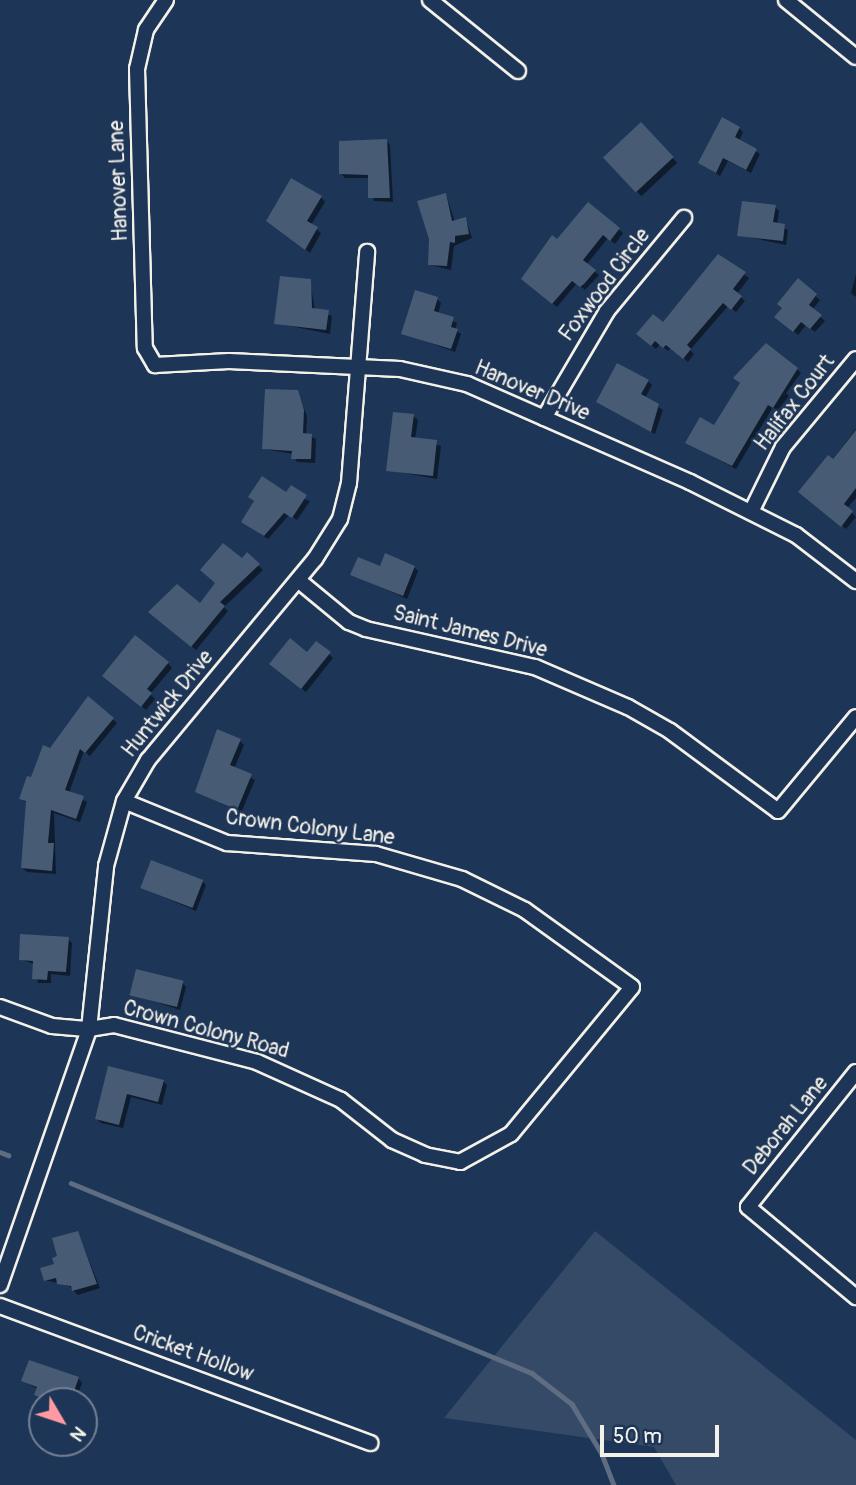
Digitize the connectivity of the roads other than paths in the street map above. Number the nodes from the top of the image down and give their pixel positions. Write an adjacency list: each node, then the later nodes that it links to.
1 (166, 0): 9 (street, Hanover Lane)
2 (430, 0): 5 (street)
3 (786, 0): 4 (street)
4 (856, 57)
5 (518, 71)
6 (684, 218): 11 (street, Foxwood Circle)
7 (368, 252): 10 (street, Huntwick Drive)
8 (856, 359): 12 (street, Halifax Court)
9 (155, 365): 10 (street, Hanover Drive)
10 (360, 366): 11 (street, Hanover Drive); 13 (street, Huntwick Drive)
11 (544, 418): 12 (street, Hanover Drive)
12 (751, 512): 14 (street, Hanover Drive)
13 (298, 580): 15 (street, Saint James Drive); 16 (street, Huntwick Drive)
14 (856, 581)
15 (856, 718)
16 (124, 801): 17 (street, Crown Colony Lane); 19 (street, Huntwick Drive)
17 (632, 987): 19 (street, Crown Colony Road)
18 (0, 1007): 19 (street, Crown Colony Road)
19 (89, 1030): 21 (street, Huntwick Drive)
20 (856, 1072): 22 (street, Deborah Lane)
21 (0, 1285)
22 (856, 1297)
23 (0, 1307): 24 (street, Cricket Hollow)
24 (370, 1443)

